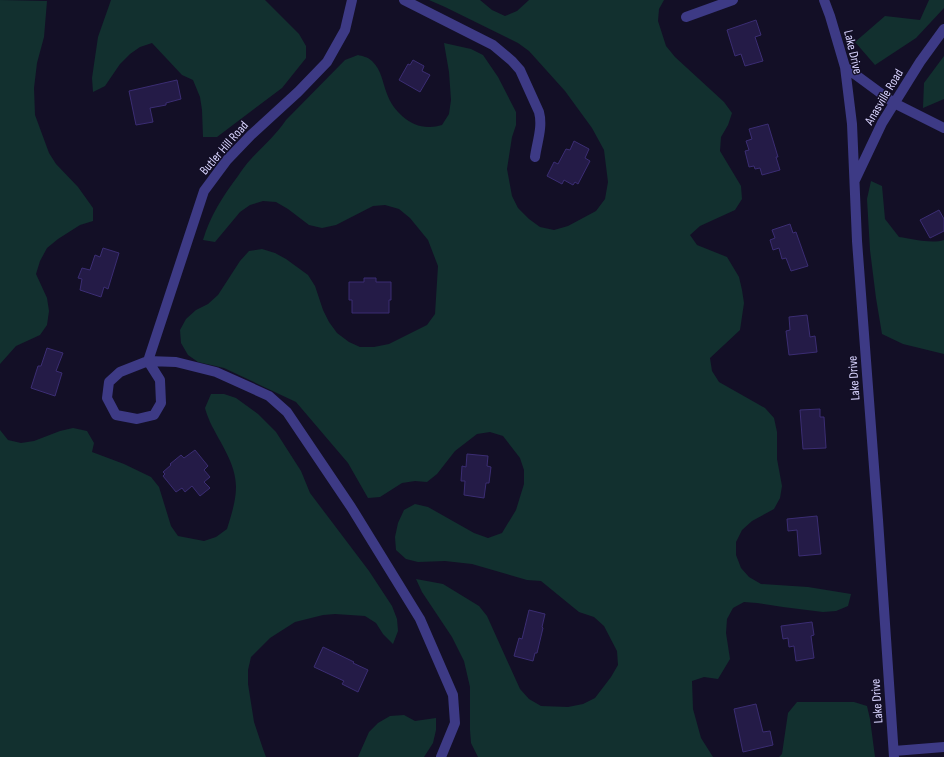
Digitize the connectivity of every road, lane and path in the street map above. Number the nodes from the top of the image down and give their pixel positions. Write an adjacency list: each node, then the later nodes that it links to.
1 (352, 0): 12 (street, Butler Hill Road)
2 (404, 0): 10 (street)
3 (733, 0): 5 (street)
4 (824, 0): 7 (street, Lake Drive)
5 (686, 17)
6 (944, 29): 8 (street, Anasville Road)
7 (845, 66): 8 (street); 11 (street, Lake Drive)
8 (894, 103): 9 (street); 11 (street, Anasville Road)
9 (944, 128)
10 (535, 157)
11 (854, 182): 14 (street, Lake Drive)
12 (148, 361): 12 (street); 15 (street)
13 (944, 747): 14 (street)
14 (894, 754)
15 (441, 757)

